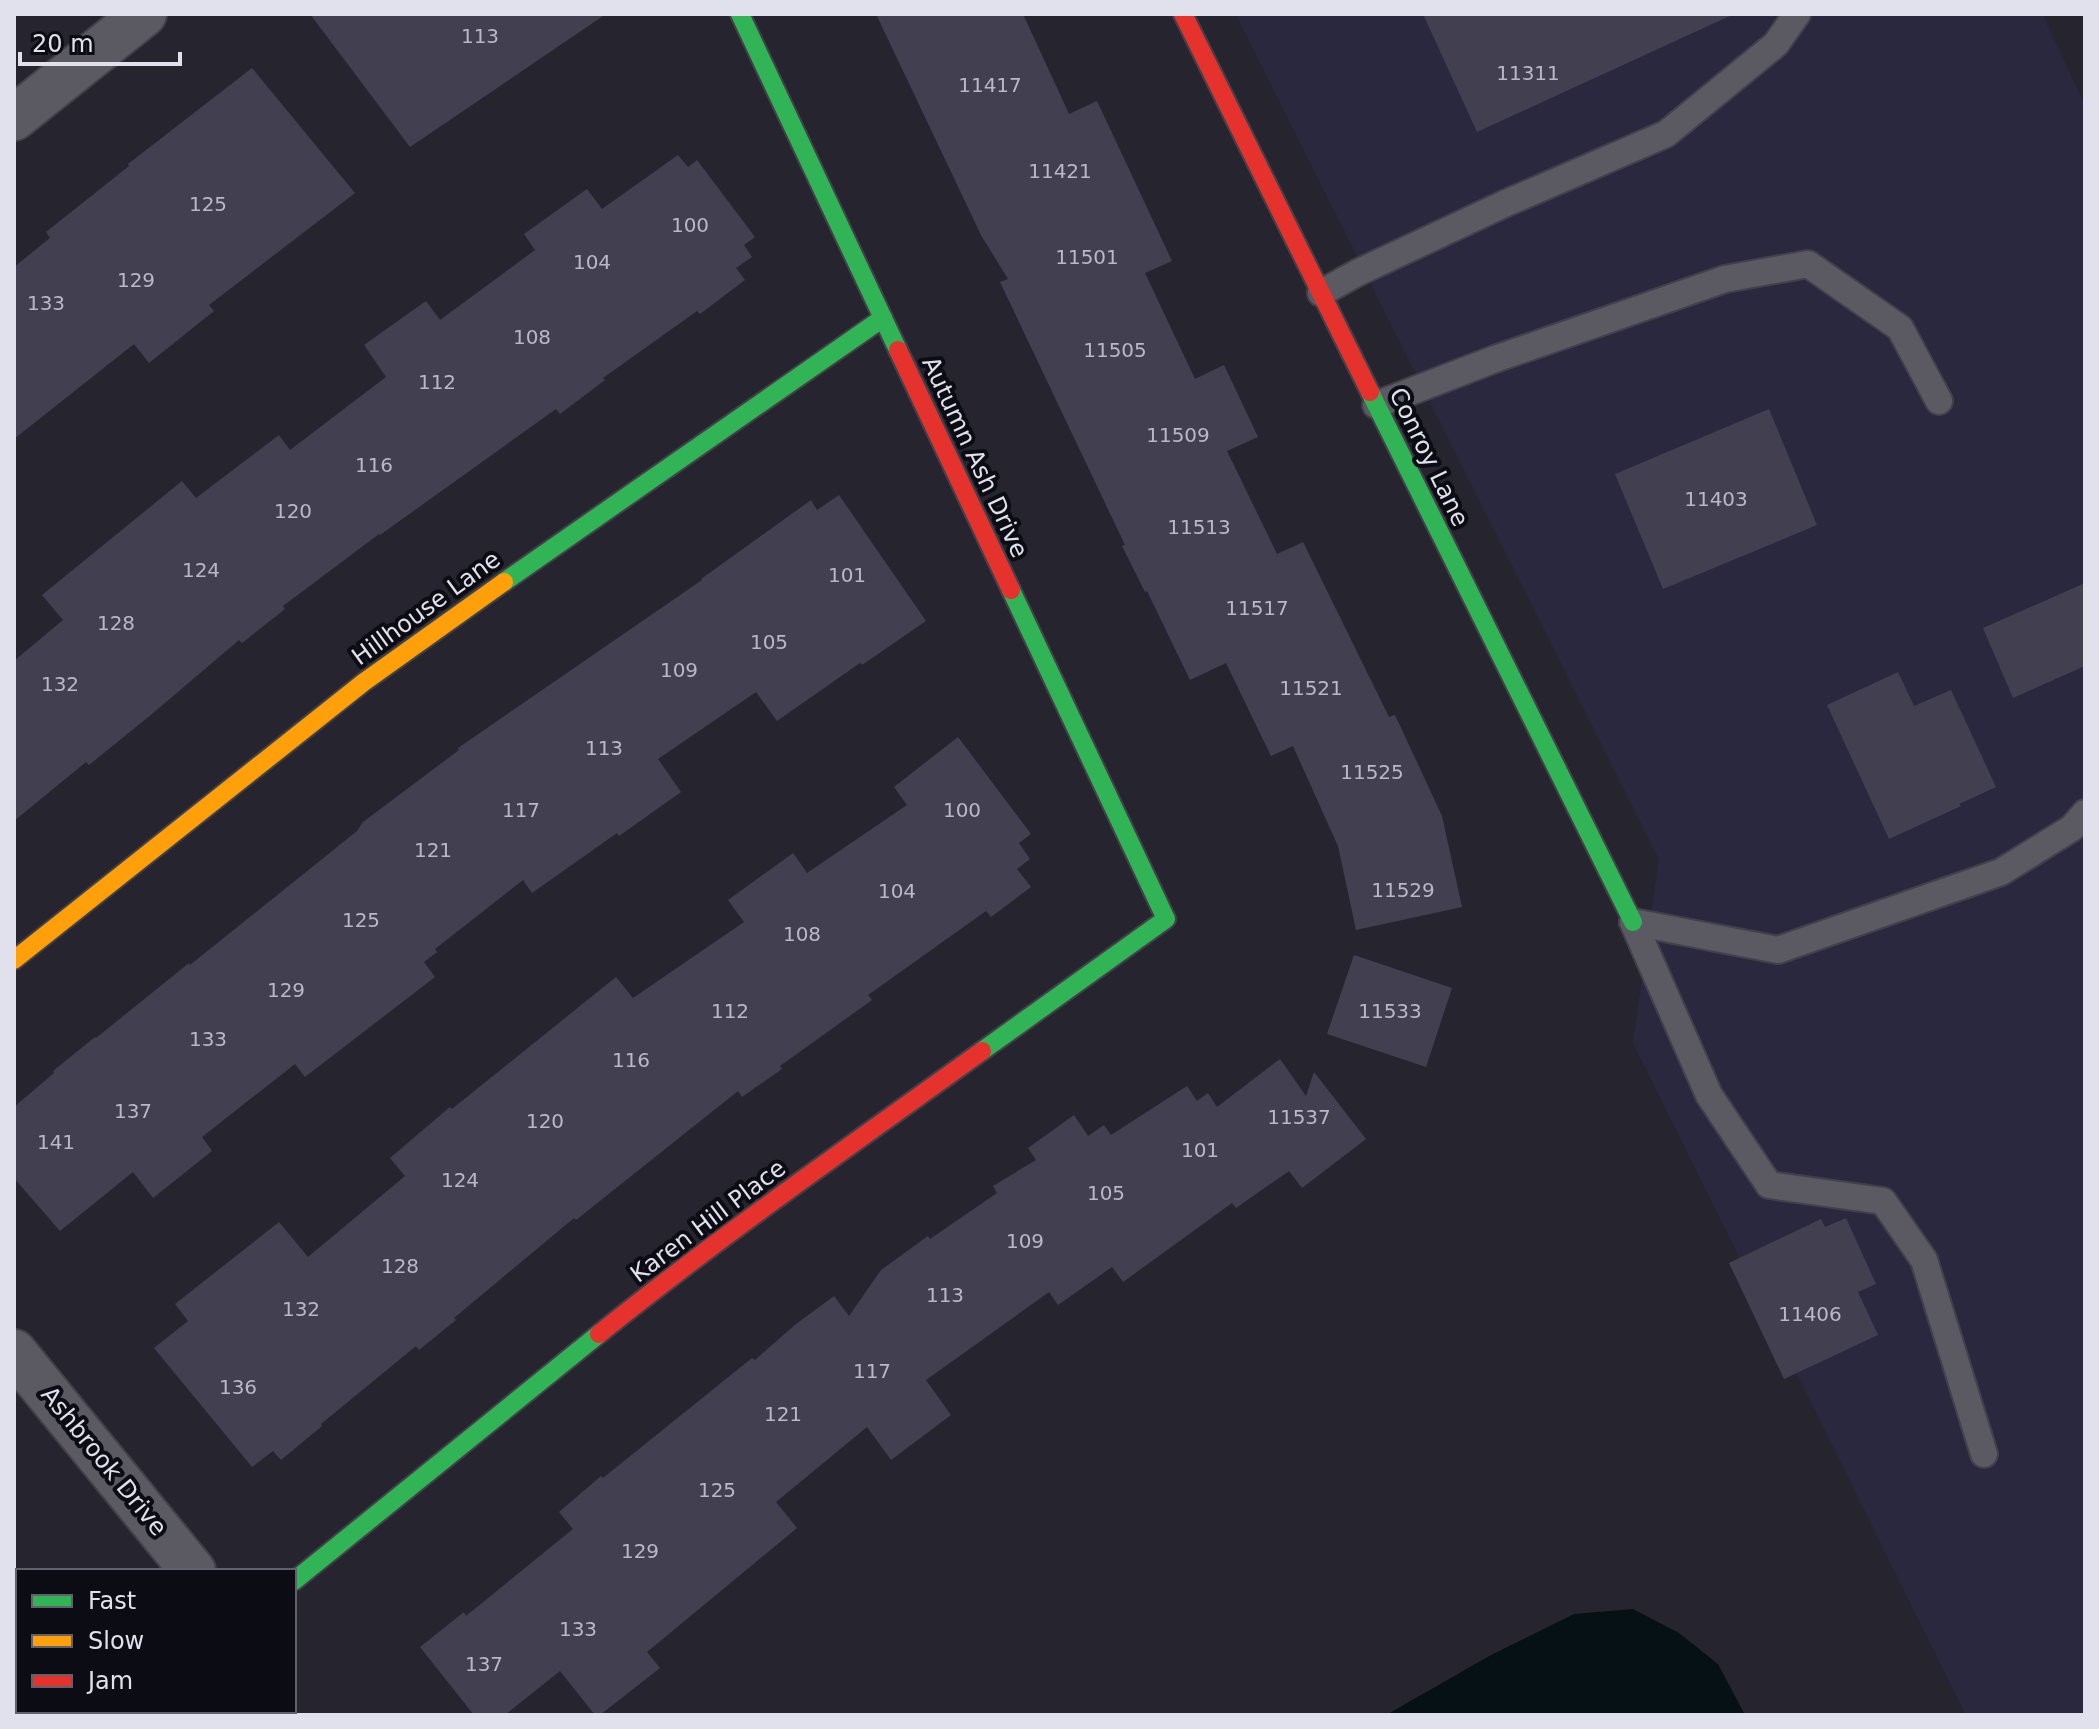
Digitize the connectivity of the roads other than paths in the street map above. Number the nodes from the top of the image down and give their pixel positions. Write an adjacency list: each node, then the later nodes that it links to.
1 (740, 14): 7 (street, Autumn Ash Drive)
2 (1183, 14): 6 (street, Conroy Lane)
3 (1797, 14): 6 (lane)
4 (115, 23): 5 (street)
5 (14, 118)
6 (1321, 293): 9 (street, Conroy Lane)
7 (883, 318): 11 (street, Autumn Ash Drive); 13 (street, Hillhouse Lane)
8 (1939, 401): 9 (lane)
9 (1376, 405): 12 (street, Conroy Lane)
10 (2085, 813): 12 (lane)
11 (1166, 919): 17 (street, Karen Hill Place)
12 (1633, 922): 15 (lane)
13 (14, 960)
14 (14, 1352): 16 (street, Ashbrook Drive)
15 (1984, 1454)
16 (191, 1569)
17 (296, 1579)

